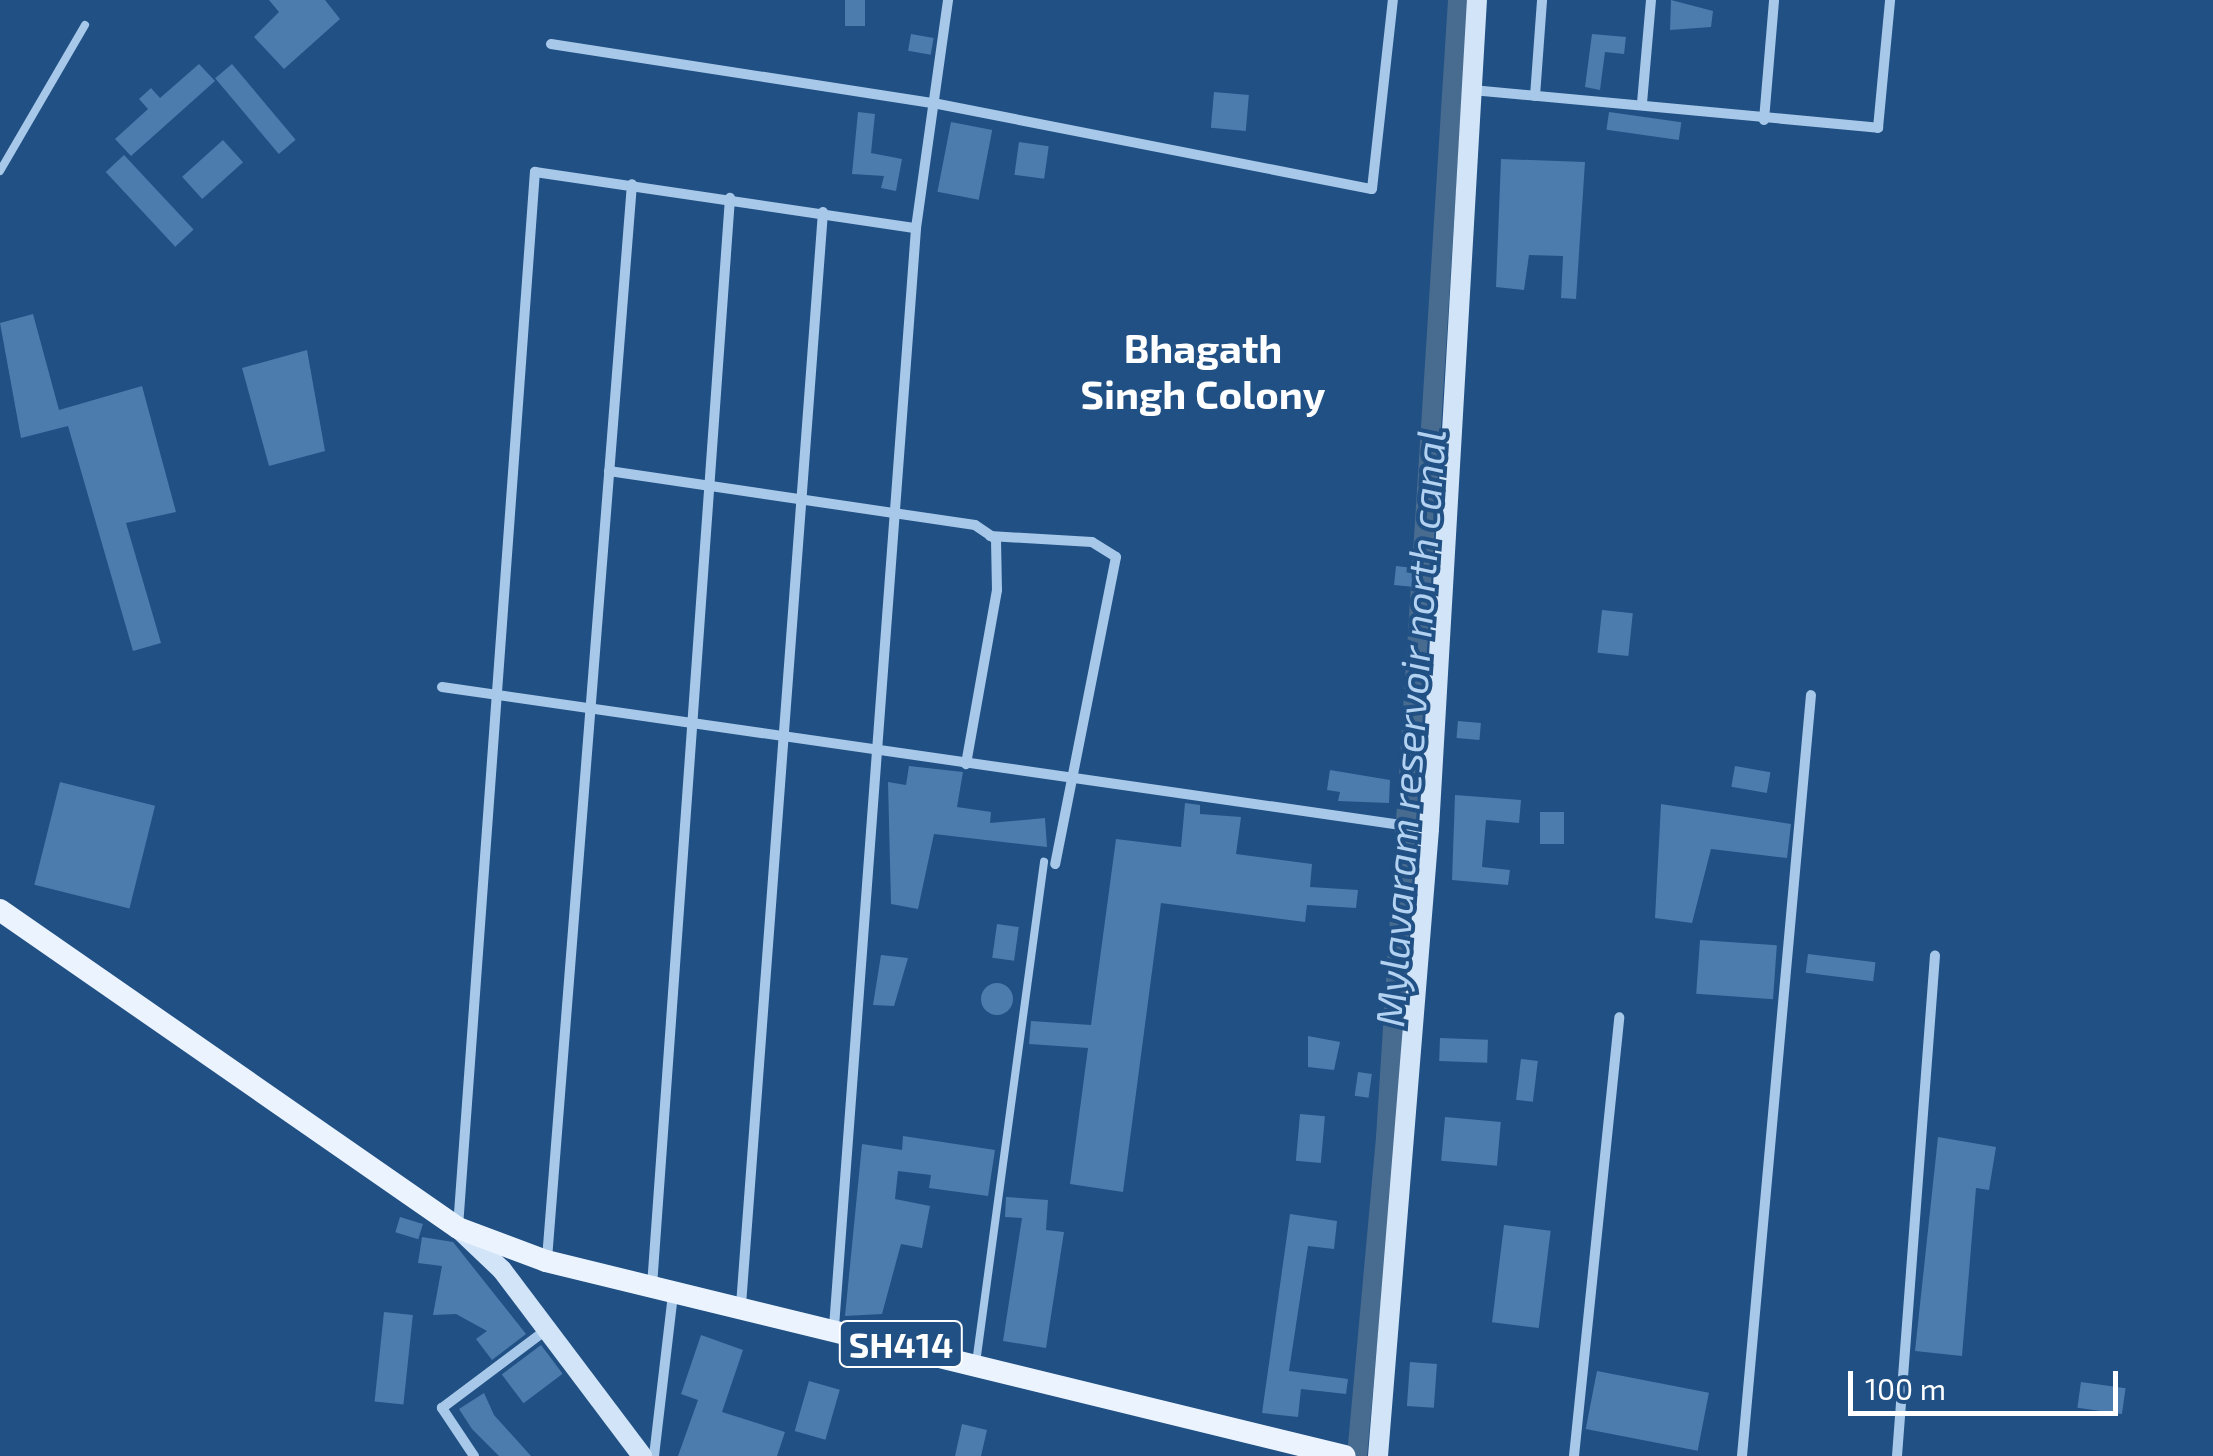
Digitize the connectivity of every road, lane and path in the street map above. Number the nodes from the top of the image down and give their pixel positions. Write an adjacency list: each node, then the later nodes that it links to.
1 (948, 0): 12 (street)
2 (1392, 0): 12 (street)
3 (1477, 0): 10 (main road)
4 (1542, 0): 11 (street)
5 (1652, 0): 13 (street)
6 (1774, 0): 14 (street)
7 (1890, 0): 14 (street)
8 (85, 25): 15 (lane)
9 (551, 44): 12 (street)
10 (1472, 90): 11 (street); 34 (main road)
11 (1535, 96): 13 (street)
12 (933, 103): 19 (street)
13 (1642, 104): 14 (street)
14 (1764, 120)
15 (0, 171)
16 (632, 184): 17 (street); 20 (street); 26 (street)
17 (730, 198): 18 (street); 21 (street)
18 (823, 212): 19 (street); 22 (street)
19 (916, 228): 23 (street)
20 (609, 470): 21 (street); 28 (street)
21 (711, 483): 22 (street); 29 (street)
22 (802, 499): 23 (street); 30 (street)
23 (894, 514): 24 (street); 31 (street)
24 (989, 536): 32 (street); 33 (street)
25 (442, 687): 26 (street)
26 (496, 696): 28 (street); 39 (street)
27 (1811, 696): 52 (street)
28 (590, 711): 29 (street); 40 (street)
29 (694, 726): 30 (street); 41 (street)
30 (783, 740): 31 (street); 42 (street)
31 (877, 752): 32 (street); 43 (street)
32 (966, 764): 33 (street)
33 (1073, 778): 34 (street); 35 (street)
34 (1429, 829): 50 (main road)
35 (1050, 863): 45 (lane)
36 (0, 910): 39 (main road, SH414)
37 (1935, 956): 53 (street)
38 (1620, 1017): 51 (street)
39 (458, 1228): 40 (main road, SH414); 44 (main road)
40 (546, 1261): 41 (main road, SH414)
41 (663, 1287): 42 (main road, SH414); 48 (street)
42 (740, 1305): 43 (main road, SH414)
43 (834, 1326): 45 (main road, SH414)
44 (546, 1330): 46 (street); 47 (main road)
45 (976, 1363): 49 (main road, SH414)
46 (474, 1456)
47 (642, 1456)
48 (654, 1456)
49 (1345, 1456)
50 (1378, 1456)
51 (1574, 1456)
52 (1742, 1456)
53 (1897, 1456)

